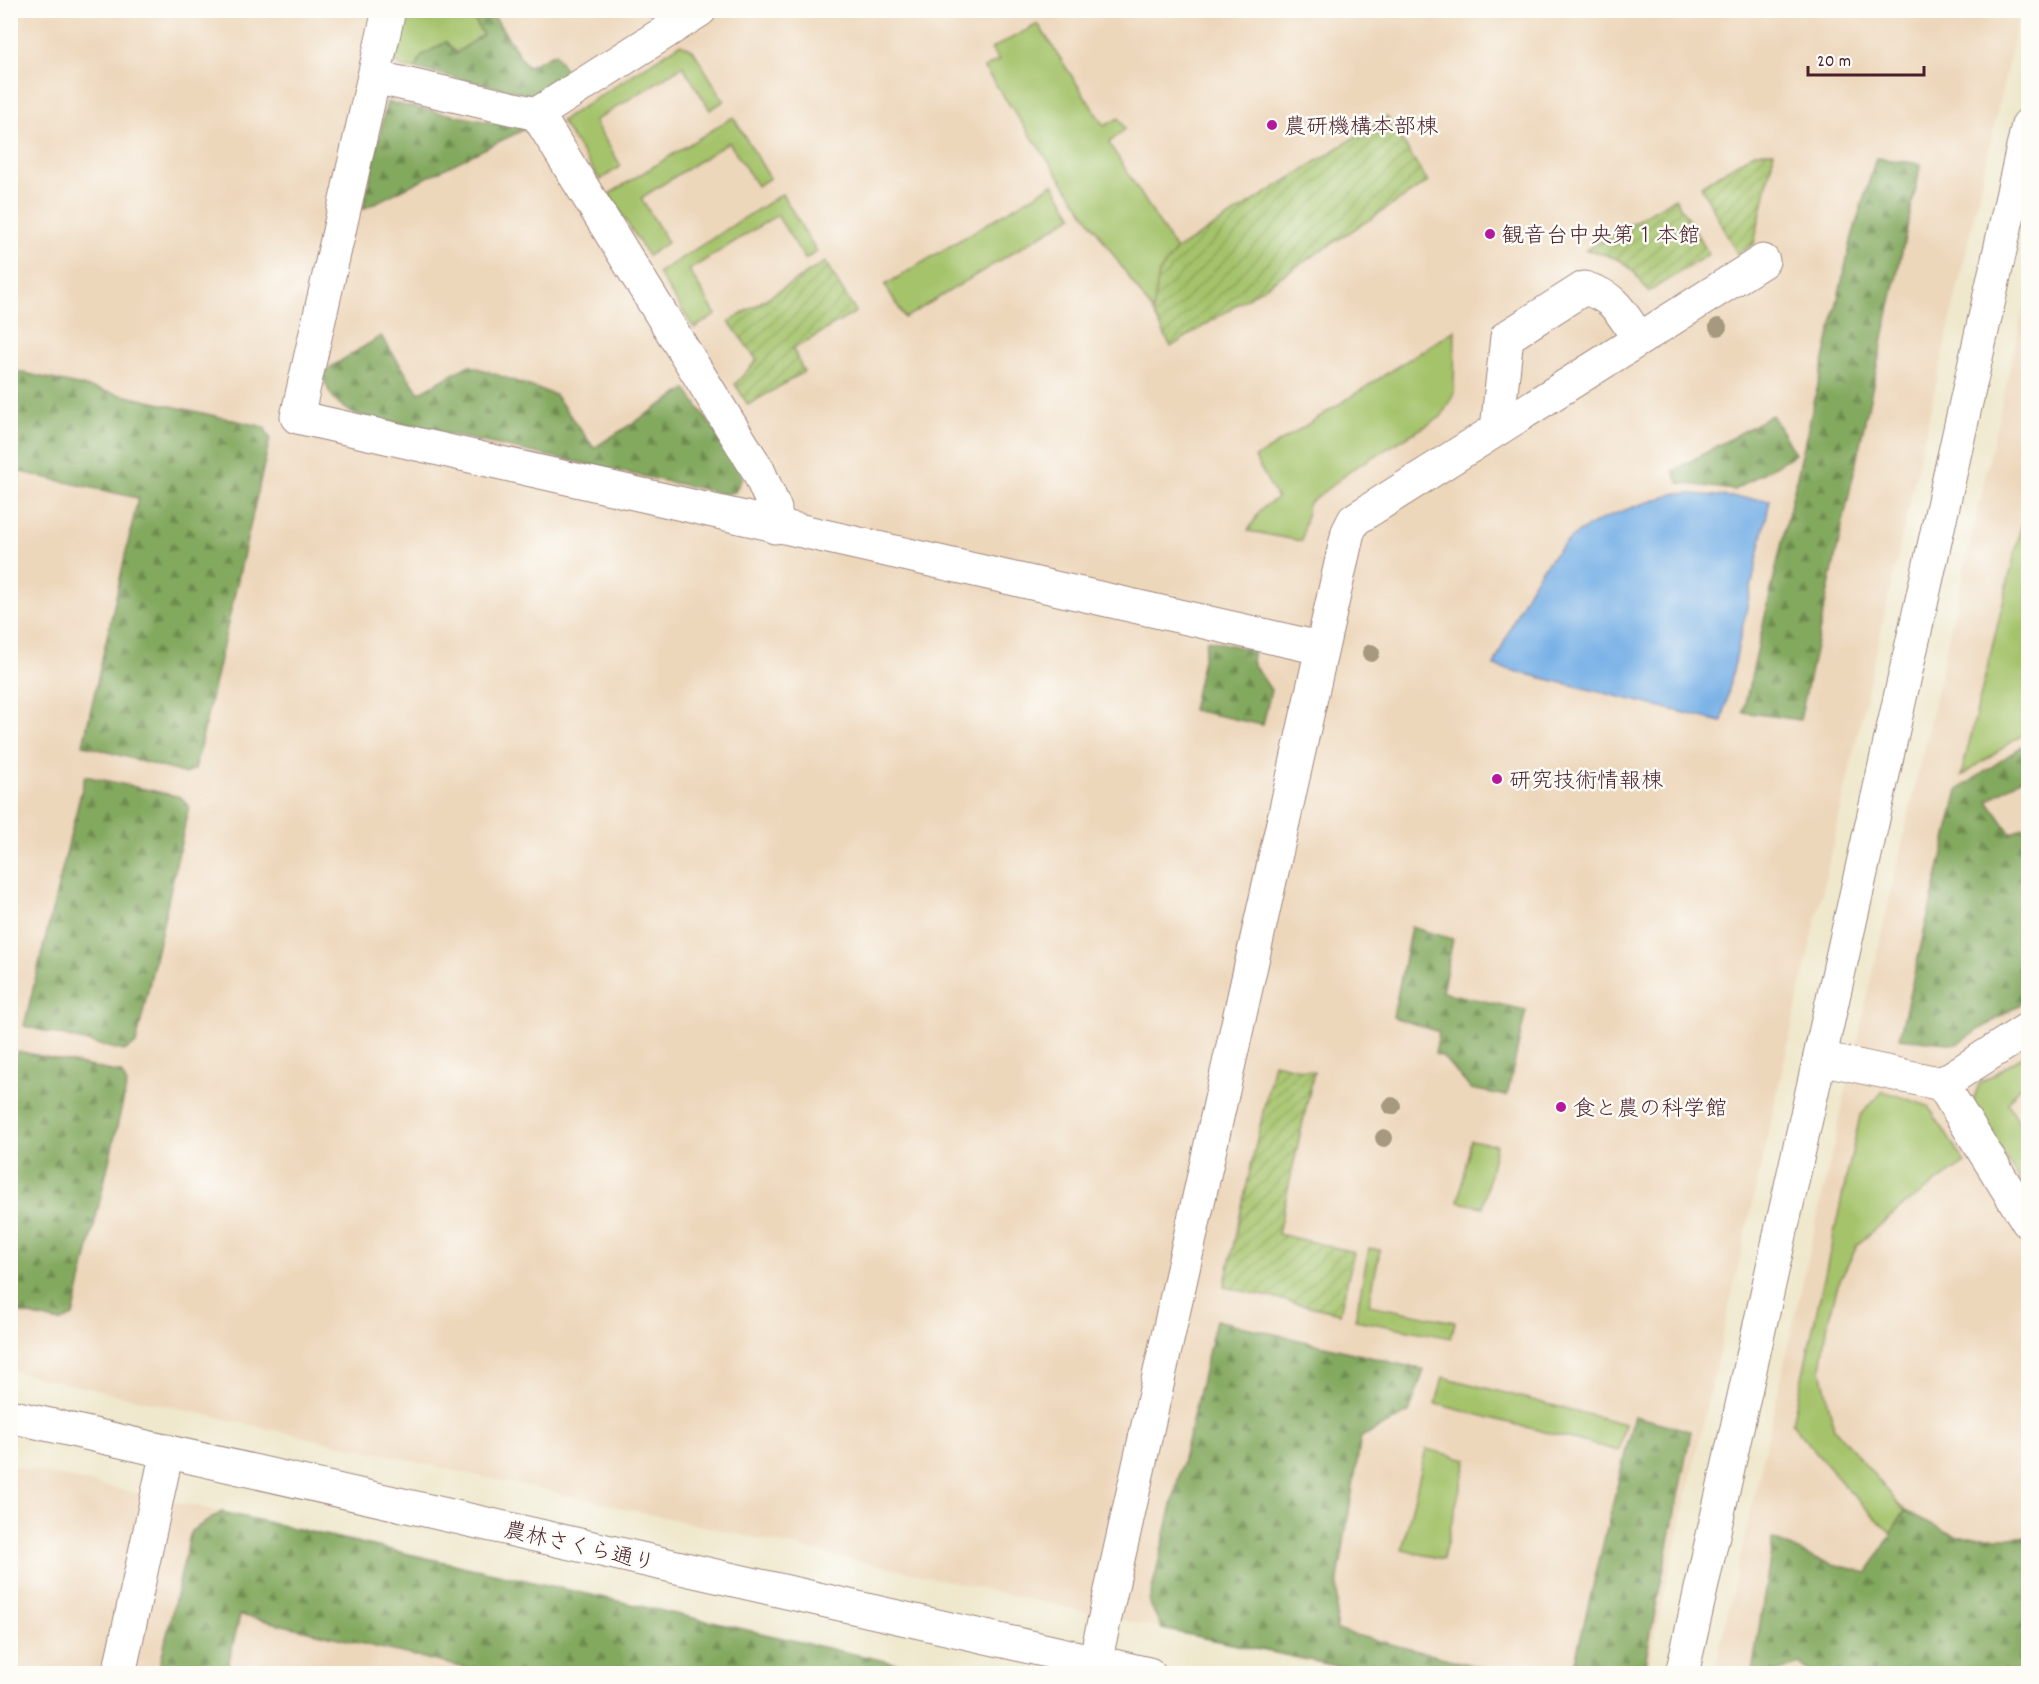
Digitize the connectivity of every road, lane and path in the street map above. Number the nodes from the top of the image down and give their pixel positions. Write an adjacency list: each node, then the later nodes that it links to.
1 (389, 10): 3 (street)
2 (700, 10): 4 (street)
3 (374, 77): 4 (street); 9 (street)
4 (537, 114): 9 (street)
5 (2028, 125): 12 (street)
6 (1762, 261): 7 (street)
7 (1639, 339): 8 (street); 8 (street)
8 (1497, 429): 10 (street)
9 (775, 527): 10 (street)
10 (1320, 648): 17 (street)
11 (2028, 1029): 13 (street)
12 (1820, 1058): 13 (street); 20 (street)
13 (1942, 1084): 14 (street)
14 (2028, 1222)
15 (10, 1416): 16 (street, 農林さくら通り)
16 (167, 1451): 17 (street, 農林さくら通り); 18 (street)
17 (1095, 1662): 19 (street, 農林さくら通り)
18 (119, 1674)
19 (1149, 1674)
20 (1682, 1674)

